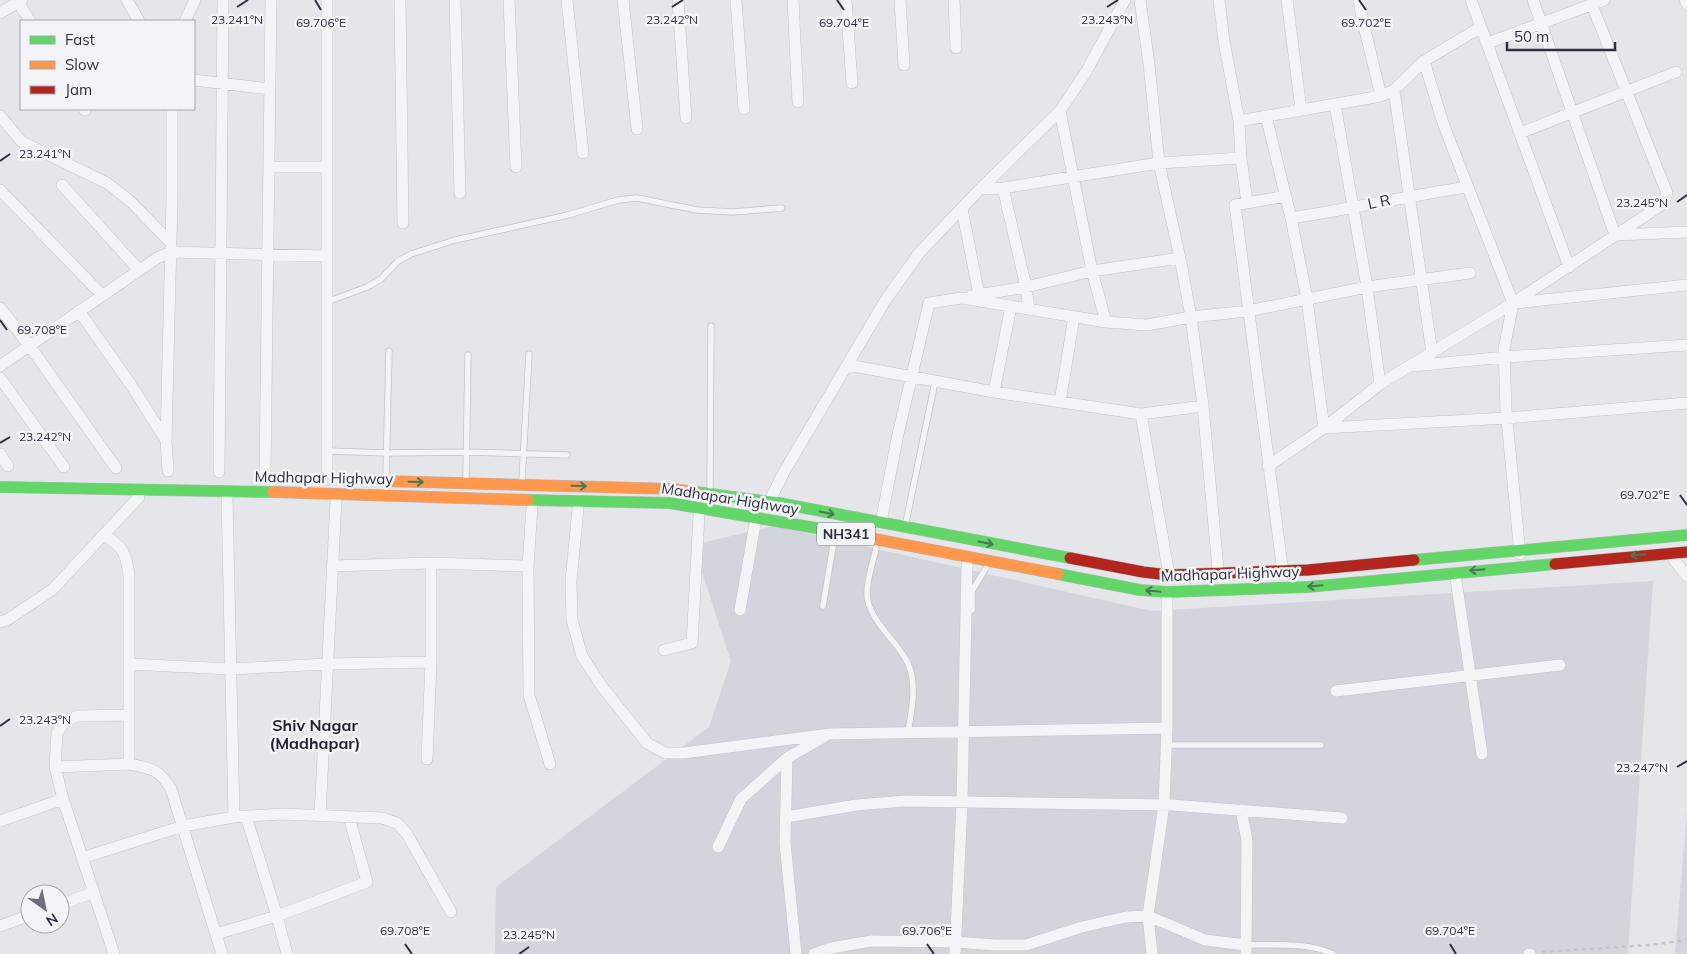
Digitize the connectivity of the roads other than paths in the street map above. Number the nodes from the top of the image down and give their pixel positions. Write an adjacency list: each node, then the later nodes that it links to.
1 (127, 0): 30 (street)
2 (196, 0): 31 (street)
3 (223, 0): 40 (street)
4 (271, 0): 42 (street)
5 (327, 0): 63 (street)
6 (400, 0): 79 (street)
7 (455, 0): 71 (street)
8 (509, 0): 64 (street)
9 (568, 0): 59 (street)
10 (623, 0): 57 (street)
11 (678, 0): 55 (street)
12 (736, 0): 48 (street)
13 (792, 0): 46 (street)
14 (846, 0): 41 (street)
15 (900, 0): 37 (street)
16 (954, 0): 35 (street)
17 (1125, 0): 51 (street)
18 (1140, 0): 61 (street)
19 (1219, 0): 56 (street)
20 (1287, 0): 50 (street)
21 (1360, 0): 45 (street)
22 (1471, 0): 33 (street)
23 (1533, 0): 32 (street)
24 (1685, 0): 27 (street)
25 (1599, 1): 32 (street); 44 (street)
26 (15, 2): 28 (street); 29 (street)
27 (1687, 4)
28 (0, 13)
29 (29, 20)
30 (139, 20)
31 (186, 20)
32 (1542, 23): 34 (street); 52 (street)
33 (1481, 27): 34 (street); 36 (street)
34 (1488, 43): 58 (street)
35 (956, 48)
36 (1424, 61): 43 (street); 67 (street)
37 (904, 65)
38 (1676, 72): 44 (street)
39 (195, 80): 40 (street)
40 (222, 83): 42 (street); 83 (street)
41 (852, 83)
42 (270, 89): 62 (street)
43 (1394, 90): 45 (street); 73 (street)
44 (1626, 92): 52 (street); 81 (street)
45 (1381, 96): 47 (street)
46 (798, 102)
47 (1335, 104): 50 (street); 77 (street)
48 (744, 109)
49 (172, 110): 82 (street)
50 (1301, 110): 54 (street)
51 (1060, 111): 65 (street); 69 (street)
52 (1573, 112): 58 (street); 81 (street)
53 (0, 116): 82 (street)
54 (1266, 116): 56 (street); 72 (street)
55 (686, 118)
56 (1239, 121): 60 (street)
57 (637, 129)
58 (1520, 133): 87 (street)
59 (583, 153)
60 (1242, 158): 61 (street); 74 (street)
61 (1160, 163): 65 (street); 86 (street)
62 (269, 167): 63 (street); 84 (street)
63 (327, 167): 85 (street)
64 (516, 167)
65 (1073, 176): 68 (street); 89 (street)
66 (62, 185): 88 (street)
67 (1467, 187): 73 (street, L R); 100 (street)
68 (1003, 188): 69 (street); 93 (street)
69 (980, 189): 76 (street)
70 (0, 190): 96 (street)
71 (460, 193)
72 (1286, 196): 74 (street); 78 (street)
73 (1409, 196): 77 (street, L R); 91 (street)
74 (1247, 203): 105 (street)
75 (782, 208): 99 (lane)
76 (962, 208): 95 (street); 117 (street)
77 (1352, 208): 78 (street, L R); 94 (street)
78 (1291, 218): 98 (street)
79 (403, 223)
80 (1687, 232): 81 (street)
81 (1615, 235): 87 (street)
82 (171, 248): 83 (street); 88 (street); 131 (street)
83 (220, 254): 84 (street); 144 (street)
84 (268, 254): 85 (street); 146 (street)
85 (327, 256): 99 (street)
86 (1180, 258): 89 (street); 107 (street)
87 (1569, 267): 100 (street)
88 (139, 270): 96 (street)
89 (1092, 271): 93 (street); 108 (street)
90 (1470, 273): 91 (street)
91 (1422, 278): 94 (street); 113 (street)
92 (1687, 285): 100 (street)
93 (1026, 287): 95 (street); 103 (street)
94 (1367, 287): 98 (street); 123 (street)
95 (979, 295): 97 (street)
96 (102, 296): 104 (street)
97 (962, 298): 101 (street); 121 (street)
98 (1307, 299): 105 (street); 130 (street)
99 (327, 302): 132 (street)
100 (1513, 303): 113 (street); 116 (street)
101 (1011, 306): 103 (street); 124 (street)
102 (0, 308): 111 (street)
103 (1029, 309): 106 (street)
104 (78, 311): 111 (street); 131 (street)
105 (1248, 311): 107 (street); 138 (street)
106 (1074, 317): 108 (street); 125 (street)
107 (1191, 317): 108 (street); 127 (street)
108 (1106, 322)
109 (711, 326): 154 (lane)
110 (1687, 345): 116 (street)
111 (29, 346): 118 (street); 140 (street)
112 (389, 350): 134 (lane)
113 (1432, 353): 119 (street)
114 (529, 354): 136 (lane)
115 (468, 355): 133 (lane)
116 (1505, 357): 119 (street); 129 (street)
117 (848, 365): 121 (street); 155 (street)
118 (0, 366)
119 (1409, 366): 123 (street)
120 (0, 378): 141 (street)
121 (912, 378): 122 (street); 162 (street)
122 (935, 382): 124 (street); 163 (lane)
123 (1380, 384): 130 (street)
124 (994, 392): 125 (street)
125 (1060, 402): 128 (street)
126 (1687, 403): 129 (street)
127 (1203, 406): 128 (street); 180 (street)
128 (1141, 414): 179 (street)
129 (1507, 418): 130 (street); 169 (street)
130 (1324, 428): 138 (street)
131 (166, 440): 143 (street)
132 (327, 451): 134 (lane); 149 (street)
133 (466, 452): 134 (lane); 136 (lane); 147 (lane)
134 (386, 453): 150 (lane)
135 (0, 454): 139 (street)
136 (523, 454): 137 (lane); 152 (lane)
137 (567, 455)
138 (1268, 466): 174 (street)
139 (4, 470): 142 (highway)
140 (112, 472): 145 (highway)
141 (64, 473)
142 (20, 474)
143 (168, 475)
144 (223, 475): 148 (highway)
145 (129, 476)
146 (261, 476): 151 (highway, Madhapar Highway)
147 (466, 477)
148 (208, 478)
149 (327, 478)
150 (381, 478): 169 (highway, Madhapar Highway / NH341, one-way to 169)
151 (277, 479)
152 (522, 480)
153 (0, 486): 177 (highway, Madhapar Highway / NH341, one-way to 153)
154 (710, 487)
155 (772, 496)
156 (139, 497): 165 (street)
157 (227, 497): 192 (street)
158 (336, 500): 175 (street)
159 (532, 507): 176 (street)
160 (578, 509): 199 (street)
161 (699, 515): 187 (street)
162 (882, 517)
163 (906, 522)
164 (755, 524): 185 (street)
165 (104, 535): 186 (street); 189 (street)
166 (1687, 535): 169 (highway, Madhapar Highway / NH341)
167 (834, 540): 184 (lane)
168 (876, 548): 198 (lane)
169 (1519, 549): 177 (street)
170 (1687, 552): 177 (highway, Madhapar Highway / NH341, one-way to 177)
171 (1674, 560): 181 (street)
172 (431, 563): 175 (street); 176 (street); 188 (street)
173 (968, 565): 197 (street)
174 (1282, 565)
175 (332, 566): 190 (street)
176 (528, 566): 206 (street)
177 (1521, 566)
178 (986, 568): 197 (lane)
179 (1168, 569)
180 (1218, 569)
181 (1687, 576)
182 (1456, 580): 193 (street)
183 (1167, 600): 196 (street)
184 (823, 606)
185 (740, 610)
186 (0, 622)
187 (664, 650)
188 (431, 662): 190 (street); 204 (street)
189 (129, 664): 192 (street); 195 (street)
190 (327, 664): 192 (street); 212 (street)
191 (1560, 665): 193 (street)
192 (231, 669): 214 (street)
193 (1470, 675): 194 (street); 202 (street)
194 (1336, 691)
195 (130, 715): 205 (street); 207 (street)
196 (1167, 728): 197 (street); 200 (street)
197 (964, 732): 198 (street); 209 (street)
198 (908, 733): 199 (street)
199 (830, 734): 203 (street)
200 (1166, 745): 201 (lane); 210 (street)
201 (1321, 745)
202 (1482, 754)
203 (787, 758): 216 (street); 220 (street)
204 (427, 759)
205 (129, 764): 207 (street); 219 (street)
206 (550, 764)
207 (55, 767): 208 (street)
208 (63, 799): 218 (street); 221 (street)
209 (962, 802): 210 (street); 216 (street); 230 (street)
210 (1164, 804): 211 (street); 226 (street)
211 (1241, 810): 217 (street); 231 (street)
212 (320, 815): 213 (street); 215 (street)
213 (246, 816): 214 (street); 225 (street)
214 (234, 817): 219 (street)
215 (349, 817): 224 (street); 225 (street)
216 (786, 817): 235 (street)
217 (1342, 818)
218 (0, 821)
219 (183, 826): 221 (street); 229 (street)
220 (718, 847)
221 (82, 858): 222 (street)
222 (94, 892): 223 (street); 232 (street)
223 (70, 901)
224 (451, 912)
225 (277, 916): 229 (street); 234 (street)
226 (1148, 916): 230 (street); 231 (street); 238 (street)
227 (20, 919): 228 (street)
228 (0, 926)
229 (216, 934): 233 (street)
230 (955, 942): 236 (street); 237 (street)
231 (1246, 949): 239 (lane)
232 (114, 954)
233 (222, 954)
234 (287, 954)
235 (796, 954)
236 (814, 954)
237 (955, 954)
238 (1152, 954)
239 (1333, 954)

